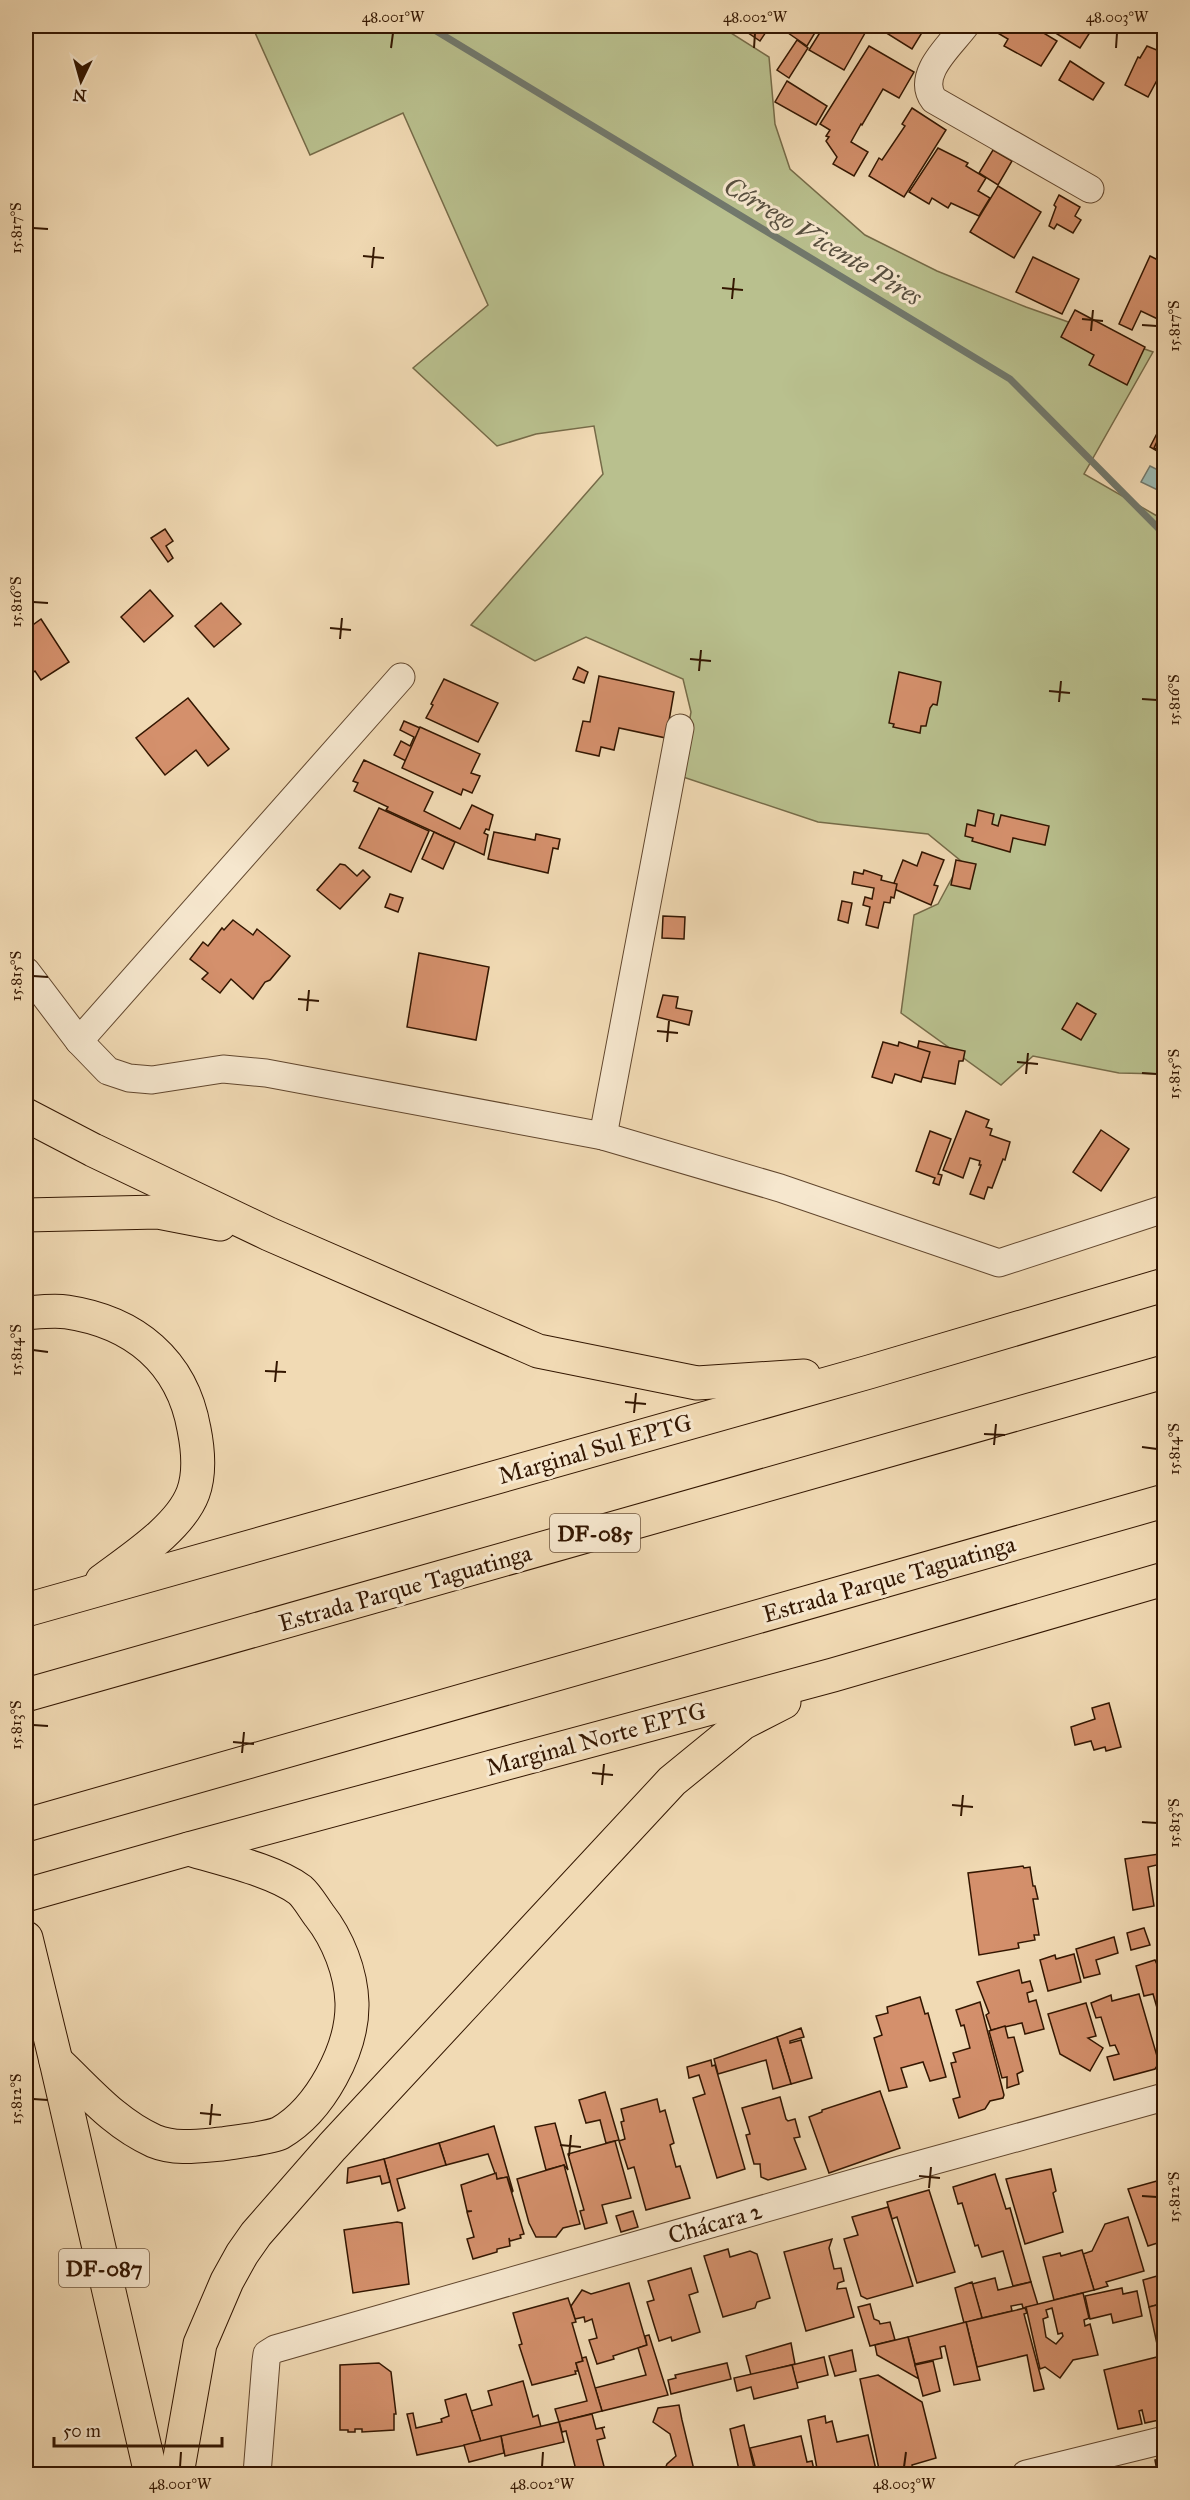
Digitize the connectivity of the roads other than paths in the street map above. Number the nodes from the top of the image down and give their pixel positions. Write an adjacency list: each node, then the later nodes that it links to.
1 (965, 26): 2 (street)
2 (1090, 189)
3 (400, 677): 6 (street)
4 (680, 728): 8 (street)
5 (26, 971): 6 (street)
6 (79, 1041): 8 (street)
7 (26, 1115): 11 (main road)
8 (603, 1136): 9 (street)
9 (1164, 1209)
10 (26, 1215): 11 (main road)
11 (268, 1234): 14 (main road)
12 (1164, 1286): 14 (main road, Marginal Sul EPTG)
13 (26, 1313): 18 (main road)
14 (869, 1372): 18 (main road, Marginal Sul EPTG)
15 (1164, 1372): 21 (main road, Estrada Parque Taguatinga / DF-085)
16 (1164, 1501): 22 (main road, Estrada Parque Taguatinga)
17 (1164, 1579): 20 (main road, Marginal Norte EPTG)
18 (86, 1593): 19 (main road, Marginal Sul EPTG)
19 (26, 1610)
20 (833, 1675): 23 (main road, Marginal Norte EPTG); 31 (main road)
21 (26, 1695)
22 (26, 1825)
23 (188, 1849): 24 (main road, Marginal Norte EPTG); 26 (main road)
24 (26, 1895)
25 (26, 1938): 26 (main road, DF-087)
26 (56, 2061): 30 (main road, DF-087)
27 (1164, 2097): 32 (street, Chácara 2)
28 (1164, 2440): 29 (street)
29 (1060, 2470): 33 (street)
30 (151, 2475)
31 (177, 2475)
32 (256, 2475)
33 (1026, 2475)

